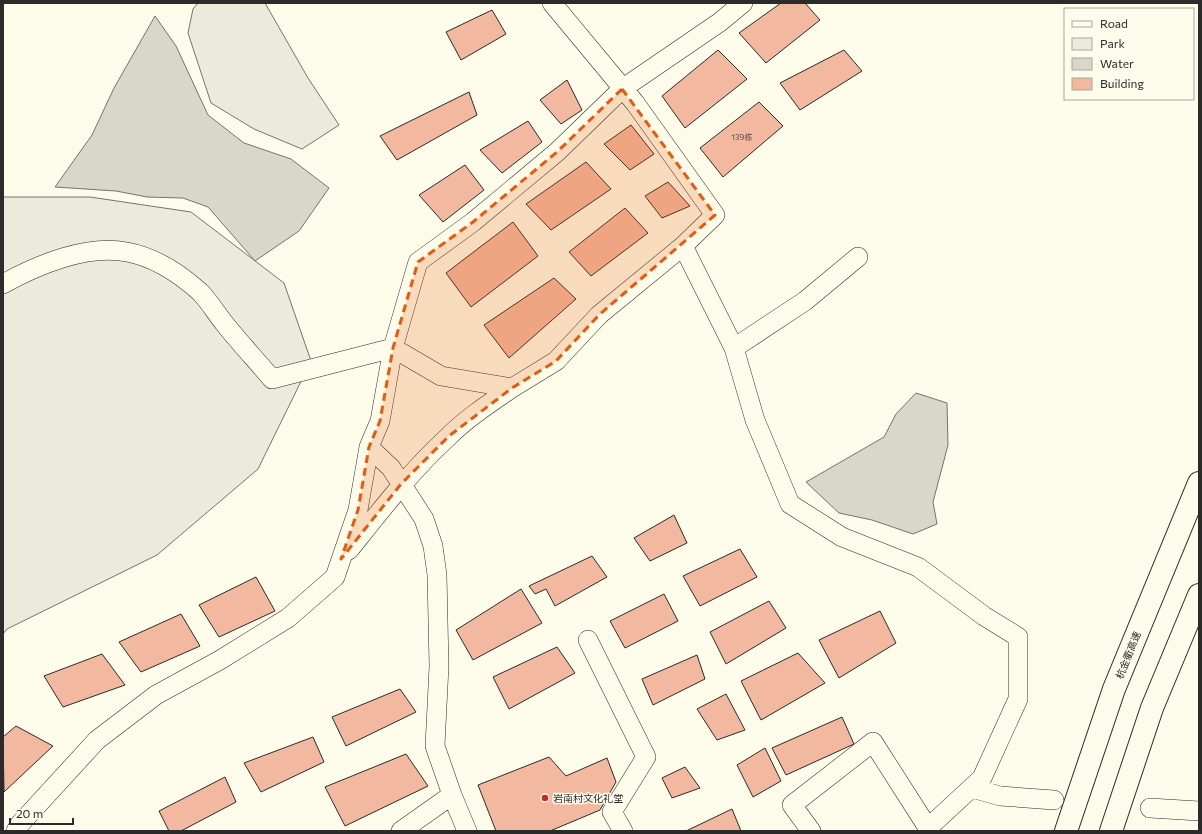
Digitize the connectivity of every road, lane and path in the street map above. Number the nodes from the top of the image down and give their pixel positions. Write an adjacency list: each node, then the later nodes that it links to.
1 (552, 3): 3 (street)
2 (744, 3): 3 (street)
3 (622, 89): 4 (street); 7 (street)
4 (682, 246): 8 (street); 9 (street)
5 (858, 257): 8 (street)
6 (3, 284): 7 (street)
7 (393, 348): 9 (street); 10 (street)
8 (734, 348): 17 (street)
9 (512, 388): 12 (street)
10 (369, 446): 12 (street); 13 (street)
11 (1199, 483): 16 (highway, 杭金衢高速)
12 (401, 484): 13 (street); 18 (street)
13 (341, 559): 23 (street)
14 (1199, 595): 30 (highway)
15 (588, 640): 26 (street)
16 (1114, 689): 28 (highway); 29 (highway, 杭金衢高速)
17 (972, 788): 19 (street); 22 (street)
18 (452, 795): 24 (street); 25 (street)
19 (1054, 800)
20 (1150, 808): 21 (street)
21 (1199, 812)
22 (928, 829): 27 (street)
23 (16, 831)
24 (401, 831)
25 (467, 831)
26 (623, 831)
27 (811, 831)
28 (1058, 831)
29 (1066, 831)
30 (1111, 831)

